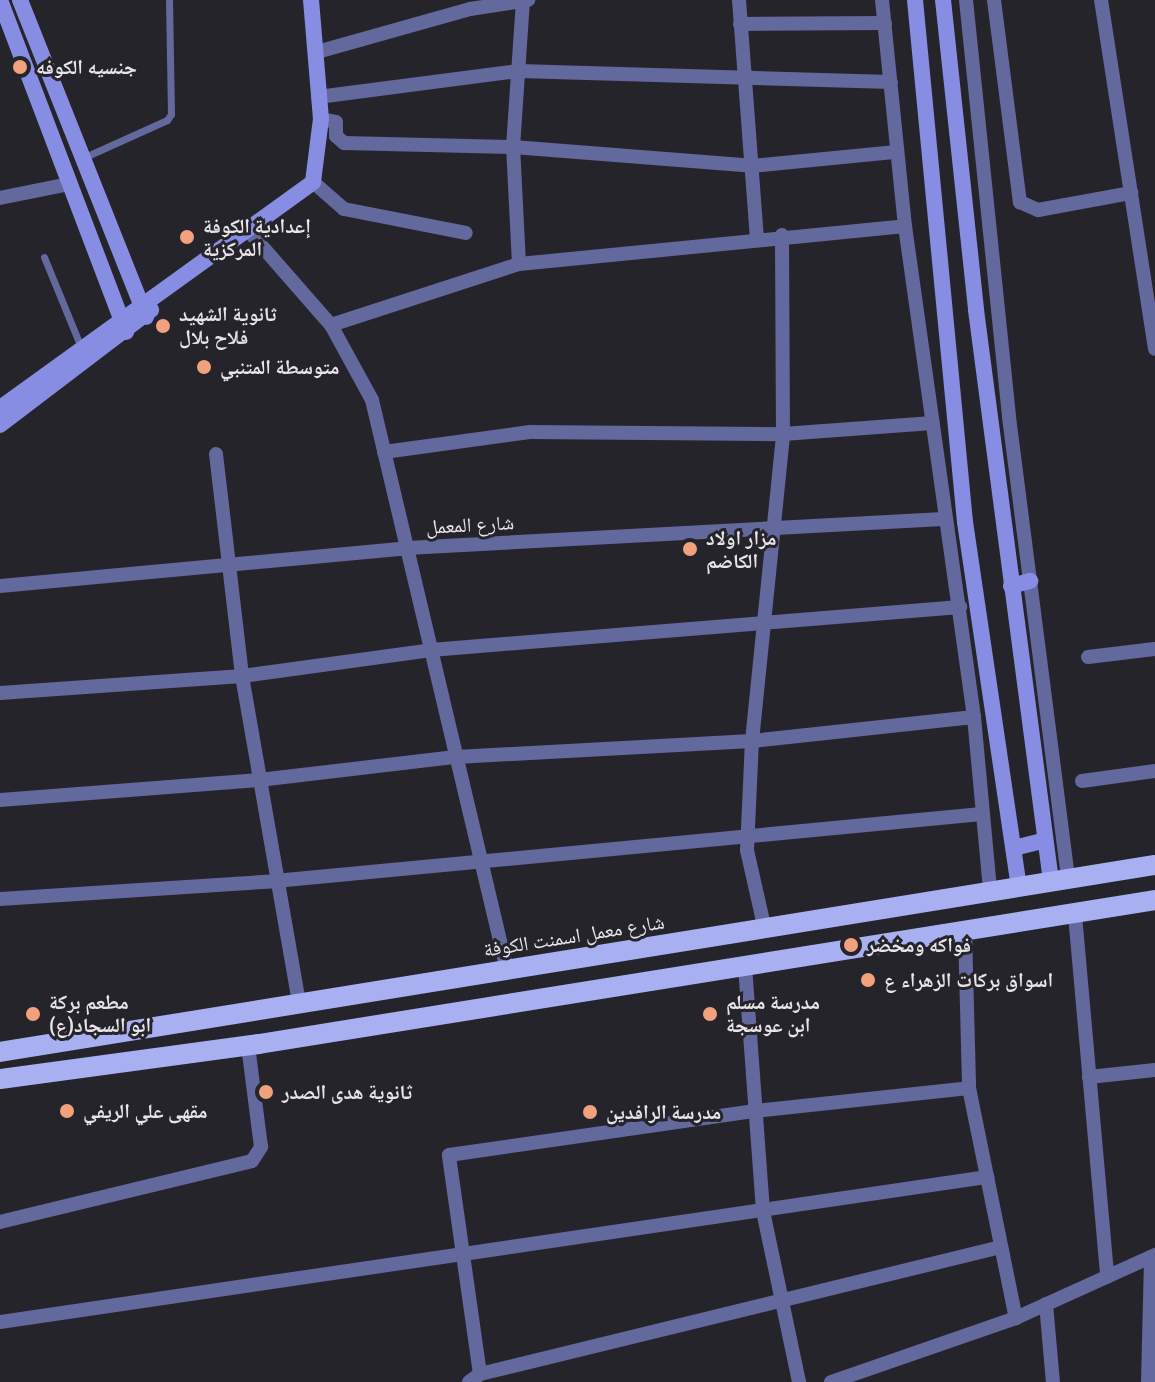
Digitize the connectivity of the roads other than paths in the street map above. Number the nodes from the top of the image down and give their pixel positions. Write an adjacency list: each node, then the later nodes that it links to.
1 (22, 0): 26 (street)
2 (169, 0): 26 (lane)
3 (311, 0): 16 (street)
4 (525, 0): 12 (street); 17 (street)
5 (739, 0): 15 (street)
6 (882, 0): 14 (street)
7 (915, 0): 23 (street)
8 (943, 0): 21 (street)
9 (966, 0): 55 (street)
10 (994, 0): 30 (street)
11 (1101, 0): 30 (street)
12 (459, 6): 16 (street)
13 (1, 7): 29 (street)
14 (885, 23): 15 (street); 19 (street)
15 (740, 24): 18 (street)
16 (317, 52): 20 (street)
17 (519, 71): 18 (street); 20 (street); 24 (street)
18 (741, 82): 19 (street); 27 (street)
19 (891, 82): 25 (street)
20 (318, 97): 22 (street)
21 (954, 112): 23 (street); 57 (street)
22 (321, 119): 24 (street); 28 (street)
23 (925, 119): 58 (street)
24 (513, 147): 27 (street); 39 (street)
25 (896, 152): 27 (street); 32 (street)
26 (83, 158): 40 (street)
27 (752, 166): 36 (street)
28 (313, 182): 33 (street); 34 (street)
29 (69, 184): 31 (street); 42 (street)
30 (1131, 193): 37 (street)
31 (0, 198)
32 (905, 226): 35 (street); 46 (street)
33 (246, 228): 40 (street); 41 (street)
34 (466, 233)
35 (782, 235): 36 (street); 48 (street)
36 (757, 237): 39 (street)
37 (1148, 255): 44 (street)
38 (44, 257): 43 (lane)
39 (519, 264): 41 (street)
40 (144, 312): 42 (street)
41 (331, 325): 49 (street)
42 (123, 327): 43 (street); 47 (street)
43 (82, 349): 45 (street)
44 (1155, 349)
45 (0, 408)
46 (933, 423): 48 (street); 51 (street)
47 (0, 425)
48 (783, 434): 49 (street); 52 (street)
49 (384, 452): 53 (street)
50 (216, 454): 54 (street)
51 (943, 519): 52 (street, شارع المعمل); 59 (street)
52 (774, 530): 53 (street, شارع المعمل); 60 (street)
53 (407, 548): 54 (street, شارع المعمل); 62 (street)
54 (229, 562): 56 (street, شارع المعمل); 64 (street)
55 (1030, 581): 57 (street); 80 (street)
56 (0, 586)
57 (1011, 586): 75 (street)
58 (976, 595): 59 (street); 76 (street)
59 (959, 604): 60 (street); 66 (street)
60 (765, 621): 62 (street); 67 (street)
61 (1155, 649): 63 (street)
62 (431, 650): 64 (street); 68 (street)
63 (1088, 657)
64 (242, 676): 65 (street); 70 (street)
65 (0, 693)
66 (974, 717): 67 (street); 73 (street)
67 (752, 741): 68 (street); 74 (street)
68 (456, 757): 70 (street); 77 (street)
69 (1155, 771): 71 (street)
70 (259, 780): 72 (street); 81 (street)
71 (1082, 781)
72 (0, 800)
73 (982, 814): 74 (street); 83 (street)
74 (748, 837): 77 (street); 88 (street)
75 (1045, 840): 76 (street); 80 (street)
76 (1014, 848): 82 (street)
77 (481, 863): 81 (street); 91 (street)
78 (1153, 865): 79 (main road, شارع معمل اسمنت الكوفة); 85 (main road)
79 (1091, 874): 80 (main road, شارع معمل اسمنت الكوفة); 86 (main road)
80 (1060, 879): 82 (main road, شارع معمل اسمنت الكوفة)
81 (275, 881): 84 (street); 92 (street)
82 (1019, 886): 83 (main road, شارع معمل اسمنت الكوفة)
83 (990, 891): 88 (main road, شارع معمل اسمنت الكوفة)
84 (0, 899)
85 (1155, 900): 86 (main road)
86 (1098, 911): 87 (main road)
87 (1075, 915): 89 (main road); 98 (street)
88 (765, 930): 91 (main road, شارع معمل اسمنت الكوفة)
89 (965, 931): 90 (main road); 100 (street)
90 (745, 966): 94 (main road); 101 (street)
91 (507, 970): 92 (main road, شارع معمل اسمنت الكوفة)
92 (295, 1002): 93 (main road, شارع معمل اسمنت الكوفة); 94 (main road)
93 (253, 1009): 95 (main road); 96 (main road, شارع معمل اسمنت الكوفة)
94 (294, 1038): 95 (main road)
95 (254, 1045): 99 (main road); 104 (street)
96 (0, 1052)
97 (1155, 1070): 98 (street)
98 (1089, 1077): 108 (street)
99 (0, 1079)
100 (969, 1088): 101 (street); 102 (street)
101 (755, 1111): 103 (street); 107 (street)
102 (987, 1177): 103 (street); 105 (street)
103 (763, 1211): 107 (street); 109 (street)
104 (0, 1222)
105 (1001, 1247): 109 (street); 111 (street)
106 (1153, 1256): 108 (street); 117 (street)
107 (463, 1258): 112 (street); 113 (street)
108 (1107, 1277): 110 (street)
109 (781, 1304): 113 (street); 114 (street)
110 (1046, 1304): 111 (street); 116 (street)
111 (1016, 1318): 115 (street)
112 (0, 1322)
113 (475, 1378)
114 (799, 1382)
115 (831, 1382)
116 (1053, 1382)
117 (1148, 1382)

